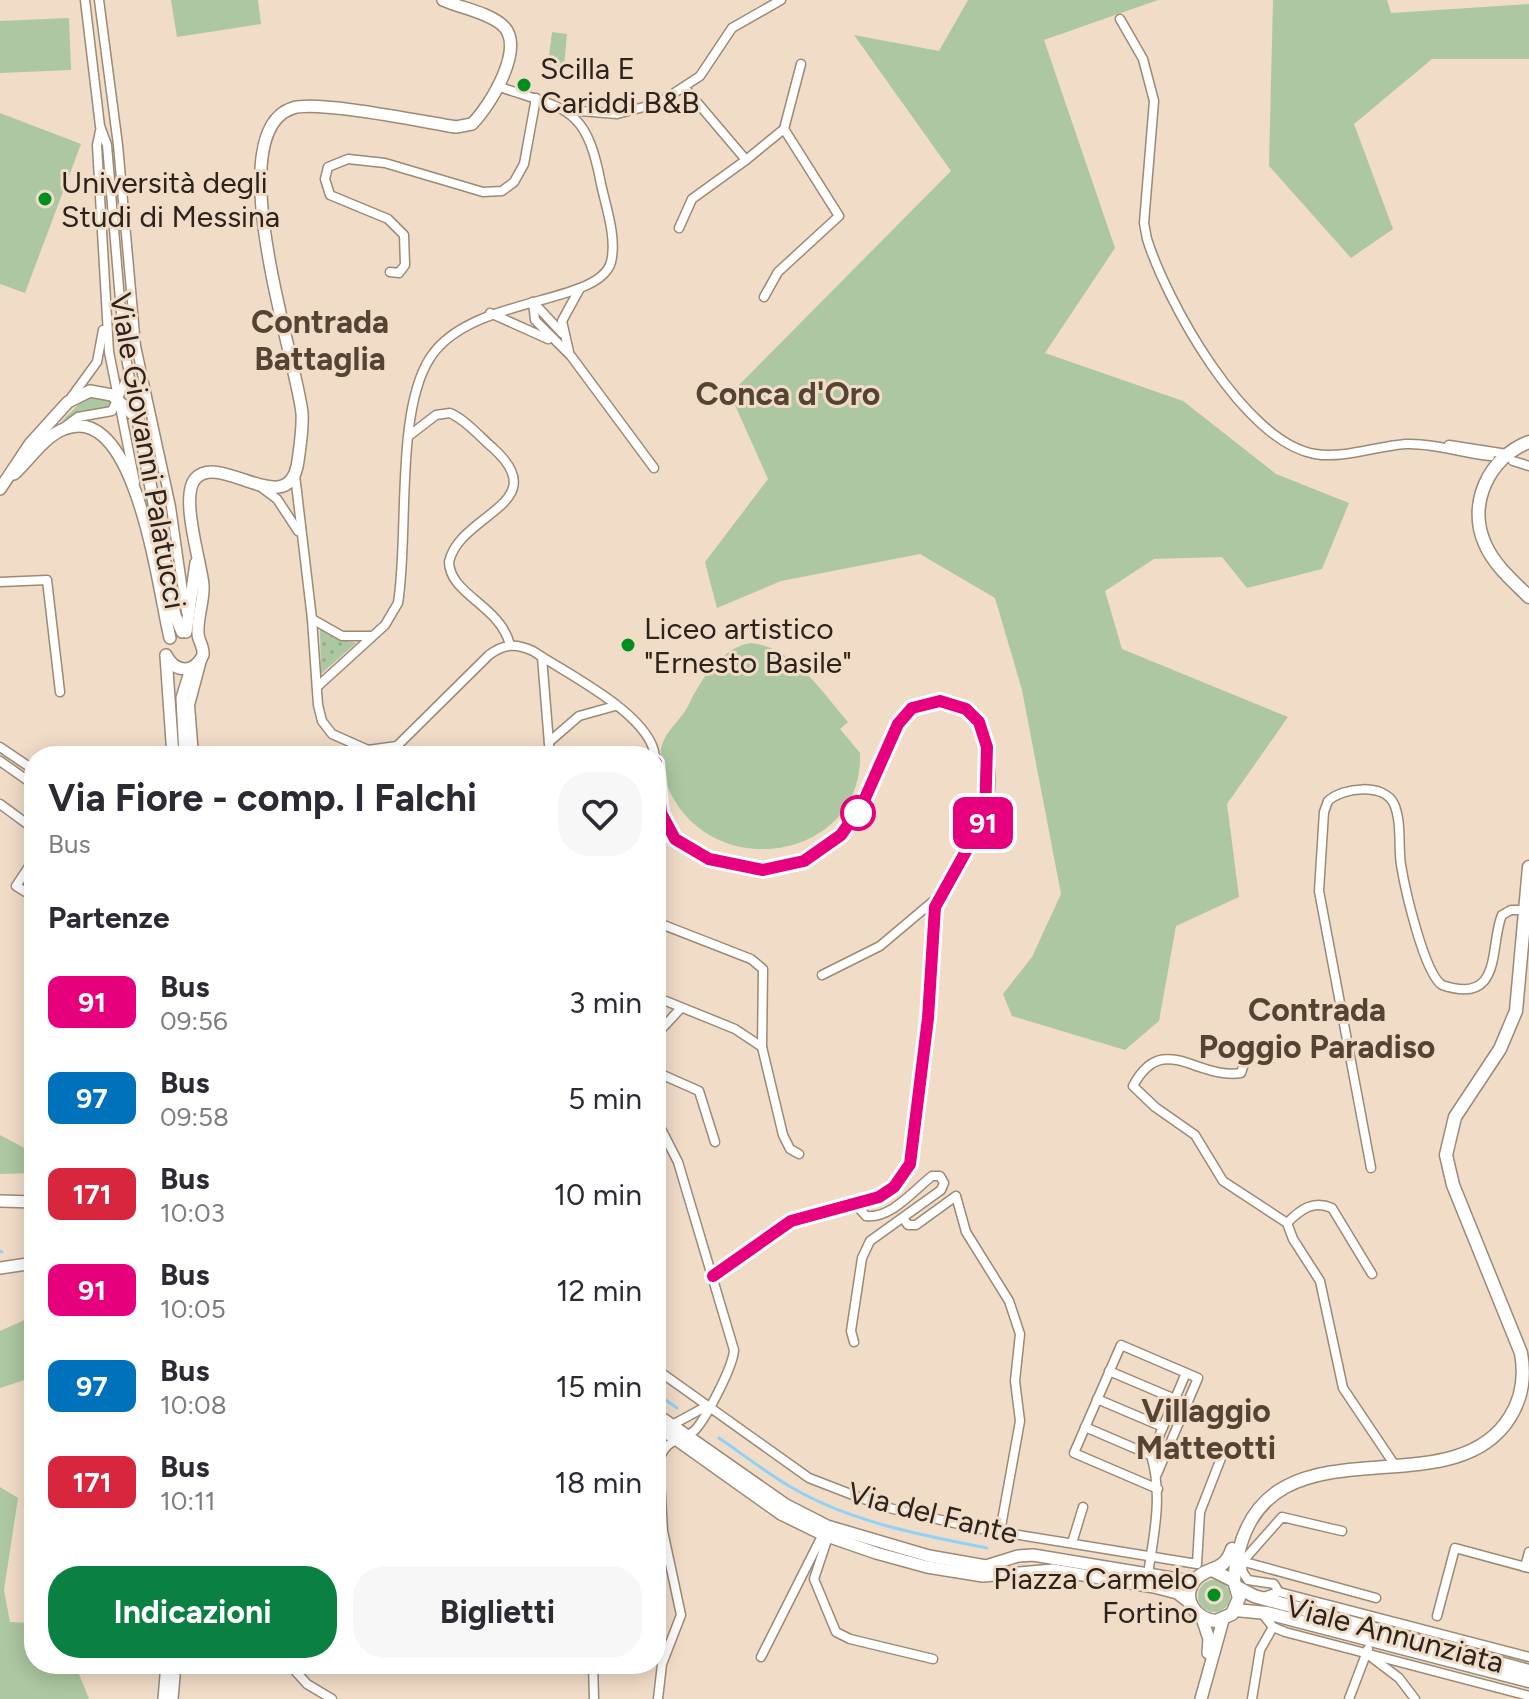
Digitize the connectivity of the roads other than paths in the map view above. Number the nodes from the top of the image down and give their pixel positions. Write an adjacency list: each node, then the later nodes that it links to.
1 (85, 0): 11 (street, Viale Giovanni Palatucci)
2 (99, 0): 45 (street)
3 (443, 0): 7 (main road)
4 (781, 0): 8 (street)
5 (1120, 19): 33 (street)
6 (801, 64): 12 (street)
7 (497, 86): 9 (street); 38 (main road)
8 (685, 88): 10 (street); 13 (street)
9 (536, 98): 10 (street); 17 (street)
10 (567, 110): 18 (street)
11 (100, 126): 22 (street, Viale Giovanni Palatucci); 26 (street, Viale Giovanni Palatucci)
12 (784, 129): 13 (street); 15 (street)
13 (746, 160): 16 (street)
14 (849, 209): 15 (street)
15 (839, 216): 19 (street)
16 (679, 228)
17 (390, 272)
18 (579, 290): 20 (street); 23 (street)
19 (764, 297)
20 (533, 302): 21 (street); 23 (street); 24 (street)
21 (490, 313): 24 (street); 31 (street)
22 (105, 314): 27 (street, Viale Giovanni Palatucci); 28 (street)
23 (562, 334): 25 (street)
24 (555, 342): 25 (street)
25 (571, 356): 37 (street)
26 (128, 372): 27 (street); 29 (street, Viale Giovanni Palatucci)
27 (118, 400): 28 (main road); 29 (main road); 30 (street); 41 (street, Viale Giovanni Palatucci)
28 (68, 402): 40 (main road)
29 (138, 419): 49 (main road, Viale Giovanni Palatucci)
30 (61, 429): 40 (main road); 41 (main road)
31 (410, 435): 50 (street); 52 (street)
32 (1529, 442): 35 (main road)
33 (1440, 445): 34 (street); 35 (street)
34 (1490, 456)
35 (1510, 458): 36 (street); 47 (main road)
36 (1529, 466)
37 (654, 468)
38 (295, 475): 39 (main road); 42 (street)
39 (257, 484): 42 (street); 43 (main road)
40 (2, 486)
41 (136, 487): 51 (main road, Viale Giovanni Palatucci)
42 (300, 534): 48 (street)
43 (197, 559): 46 (main road); 49 (main road)
44 (0, 582): 58 (street)
45 (182, 584): 46 (street); 49 (street)
46 (192, 596): 49 (main road)
47 (1529, 597)
48 (312, 619): 50 (street); 57 (street)
49 (190, 630): 51 (main road); 55 (main road)
50 (370, 636): 57 (street)
51 (170, 638): 53 (main road)
52 (510, 645): 54 (street); 65 (street)
53 (166, 655): 56 (main road); 61 (main road)
54 (542, 657): 59 (street); 60 (street)
55 (202, 660): 56 (main road); 63 (street)
56 (191, 669): 62 (main road)
57 (317, 687): 64 (street)
58 (60, 692)
59 (615, 706): 60 (street); 67 (street)
60 (549, 742): 66 (street)
61 (172, 746)
62 (184, 746)
63 (193, 746)
64 (359, 746)
65 (397, 746)
66 (549, 746)
67 (654, 746)
68 (1, 750): 70 (street)
69 (0, 761): 71 (street)
70 (24, 764)
71 (24, 778)
72 (0, 804): 74 (street)
73 (666, 821): 78 (street)
74 (24, 822)
75 (1529, 867): 79 (main road)
76 (24, 874): 77 (street)
77 (24, 891)
78 (938, 897): 81 (street); 94 (street)
79 (1525, 910): 91 (street); 117 (main road)
80 (666, 926): 85 (street)
81 (822, 975)
82 (666, 1001): 83 (street)
83 (681, 1008): 84 (street); 85 (street)
84 (666, 1024)
85 (762, 1047): 90 (street)
86 (1245, 1061): 96 (street)
87 (666, 1076): 89 (street)
88 (666, 1139): 100 (street)
89 (715, 1142)
90 (799, 1154)
91 (1371, 1168)
92 (0, 1201): 93 (main road)
93 (24, 1202)
94 (857, 1206): 95 (street); 100 (street)
95 (903, 1218): 101 (street); 124 (street)
96 (1287, 1223): 99 (street); 117 (street)
97 (24, 1264): 98 (main road)
98 (0, 1268)
99 (1372, 1274)
100 (713, 1276): 107 (street)
101 (854, 1342)
102 (1109, 1371): 103 (street); 105 (street); 106 (street)
103 (1186, 1373): 106 (street); 116 (street)
104 (666, 1376): 107 (street, Via del Fante)
105 (1097, 1399): 109 (street); 110 (street)
106 (1175, 1399): 110 (street)
107 (708, 1406): 108 (street); 112 (street); 124 (street, Via del Fante)
108 (666, 1426)
109 (1085, 1427): 115 (street); 120 (street)
110 (1163, 1427): 115 (street)
111 (666, 1428): 112 (main road)
112 (681, 1437): 113 (street); 122 (main road)
113 (666, 1447)
114 (1223, 1453): 128 (street, Via del Fante)
115 (1151, 1455): 116 (street); 119 (street)
116 (1163, 1460): 119 (street)
117 (1394, 1464): 118 (main road)
118 (1365, 1467): 130 (main road); 133 (main road)
119 (1157, 1474): 120 (street)
120 (1158, 1489): 128 (street)
121 (1083, 1507): 125 (street)
122 (827, 1531): 129 (main road); 132 (main road); 151 (street); 153 (street)
123 (1342, 1531): 130 (street)
124 (1000, 1532): 125 (street, Via del Fante)
125 (1072, 1543): 128 (street, Via del Fante)
126 (666, 1545): 150 (street)
127 (1529, 1552): 131 (street)
128 (1151, 1556): 134 (street)
129 (1010, 1558): 132 (main road); 134 (main road)
130 (1239, 1560): 136 (main road); 137 (street); 139 (street)
131 (1527, 1568): 143 (street)
132 (1018, 1571): 140 (main road)
133 (1214, 1571): 135 (main road); 136 (main road)
134 (1148, 1574): 135 (main road)
135 (1196, 1578): 140 (main road)
136 (1235, 1584): 138 (main road, Viale Annunziata); 141 (main road)
137 (1279, 1592): 138 (street, Viale Annunziata); 148 (street, Viale Annunziata)
138 (1261, 1598): 147 (main road, Viale Annunziata)
139 (1376, 1598)
140 (1190, 1603): 144 (main road)
141 (1235, 1610): 142 (main road, Viale Annunziata); 145 (main road)
142 (1261, 1612): 146 (street, Viale Annunziata); 147 (main road, Viale Annunziata)
143 (1437, 1616)
144 (1202, 1618): 145 (main road); 154 (main road)
145 (1223, 1620): 154 (main road)
146 (1273, 1627): 149 (street, Viale Annunziata); 169 (street)
147 (1374, 1635): 148 (main road, Viale Annunziata); 149 (street); 161 (main road, Viale Annunziata)
148 (1438, 1640): 152 (street, Viale Annunziata); 155 (main road, Viale Annunziata)
149 (1367, 1653): 162 (street, Viale Annunziata); 170 (street); 171 (street)
150 (666, 1654)
151 (761, 1657)
152 (1529, 1657)
153 (933, 1659)
154 (1208, 1669): 168 (main road)
155 (1529, 1671)
156 (166, 1674): 163 (main road)
157 (174, 1674): 164 (main road)
158 (298, 1674): 165 (street)
159 (593, 1674): 166 (street)
160 (661, 1674): 167 (street)
161 (1529, 1681)
162 (1529, 1696)
163 (164, 1699)
164 (172, 1699)
165 (332, 1699)
166 (594, 1699)
167 (658, 1699)
168 (1201, 1699)
169 (1252, 1699)
170 (1349, 1699)
171 (1415, 1699)

